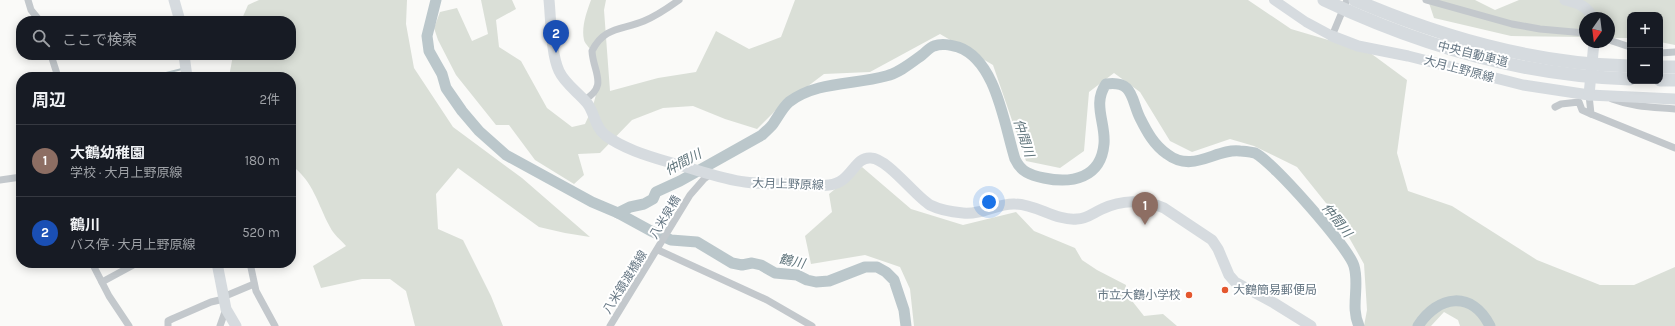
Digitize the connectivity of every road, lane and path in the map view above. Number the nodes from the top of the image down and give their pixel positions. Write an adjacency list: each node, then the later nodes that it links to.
1 (28, 0): 12 (street)
2 (174, 0): 13 (main road)
3 (549, 0): 34 (main road, 大月上野原線)
4 (679, 0): 34 (street)
5 (1274, 0): 15 (street)
6 (1324, 0): 28 (highway, 中央自動車道)
7 (1347, 0): 15 (street)
8 (1355, 0): 23 (highway, 中央自動車道)
9 (1426, 0): 14 (street)
10 (1565, 0): 11 (main road)
11 (1588, 12)
12 (36, 16)
13 (179, 16)
14 (1579, 32)
15 (1332, 36): 31 (main road, 大月上野原線)
16 (1615, 42): 17 (street)
17 (1627, 46)
18 (1594, 48): 31 (main road)
19 (1675, 52): 20 (street)
20 (1663, 53)
21 (53, 60): 26 (street)
22 (185, 60): 27 (main road)
23 (1627, 66)
24 (1663, 67): 25 (highway)
25 (1675, 67)
26 (56, 72)
27 (186, 72)
28 (1627, 79)
29 (1663, 80): 30 (highway)
30 (1675, 80)
31 (1589, 93): 32 (main road, 大月上野原線); 37 (street)
32 (1605, 96): 33 (main road, 大月上野原線); 36 (street)
33 (1675, 99)
34 (584, 100): 39 (main road, 大月上野原線)
35 (1555, 107): 37 (street)
36 (1675, 108)
37 (1591, 114): 38 (street)
38 (1675, 148)
39 (708, 173): 42 (street, 八米泉橋); 57 (main road, 大月上野原線)
40 (16, 178): 41 (street)
41 (0, 180)
42 (658, 250): 55 (street, 八米鏡渡橋線); 56 (street)
43 (95, 268): 47 (street)
44 (128, 268): 47 (street)
45 (218, 268): 49 (main road)
46 (251, 268): 48 (street)
47 (102, 282): 50 (street)
48 (254, 284): 49 (street); 54 (street)
49 (224, 301): 51 (street); 52 (street); 53 (main road)
50 (129, 326)
51 (168, 326)
52 (220, 326)
53 (236, 326)
54 (275, 326)
55 (610, 326)
56 (812, 326)
57 (1311, 326)

